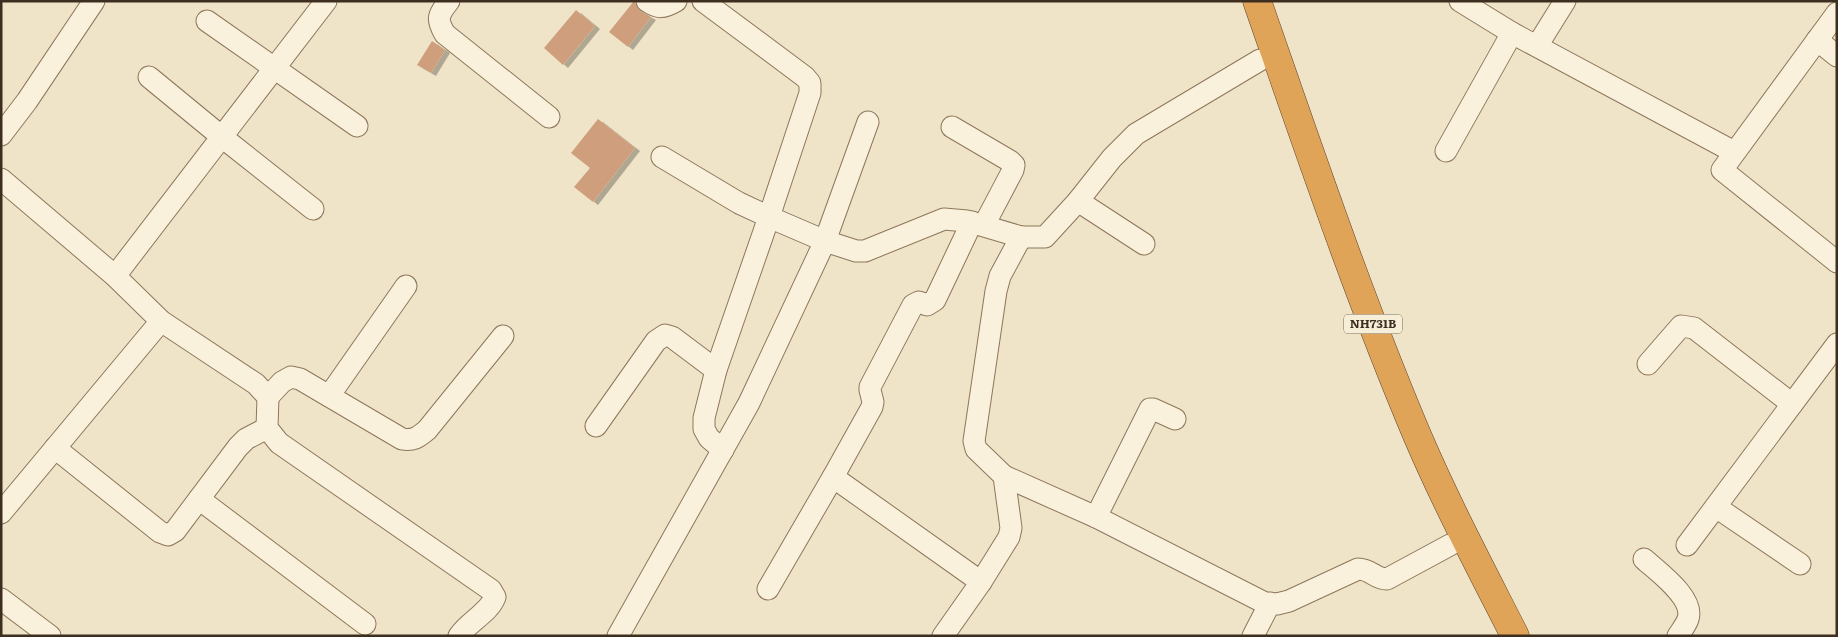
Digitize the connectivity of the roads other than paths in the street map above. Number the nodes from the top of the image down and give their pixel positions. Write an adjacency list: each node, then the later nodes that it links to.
1 (94, 1): 24 (street)
2 (326, 1): 18 (street)
3 (449, 1): 20 (street)
4 (647, 1): 5 (street)
5 (676, 1)
6 (703, 1): 32 (street)
7 (1239, 1): 17 (highway, NH731B)
8 (1257, 1): 75 (highway, NH731B)
9 (1460, 1): 13 (street)
10 (1566, 1): 15 (street)
11 (1837, 13): 14 (street)
12 (207, 21): 18 (street)
13 (1512, 33): 15 (street); 26 (street)
14 (1817, 40): 16 (street); 27 (street)
15 (1537, 46): 27 (street)
16 (1837, 56)
17 (1260, 60): 30 (street); 59 (highway, NH731B)
18 (275, 68): 22 (street); 25 (street)
19 (149, 77): 25 (street)
20 (549, 117)
21 (868, 122): 35 (street)
22 (357, 126)
23 (952, 127): 33 (street)
24 (1, 135)
25 (222, 138): 31 (street); 38 (street)
26 (1446, 151)
27 (1734, 152): 37 (street)
28 (662, 157): 32 (street)
29 (1, 179): 38 (street)
30 (1078, 201): 34 (street); 36 (street)
31 (313, 209)
32 (769, 217): 35 (street); 44 (street)
33 (978, 224): 34 (street); 35 (street); 54 (street)
34 (1021, 237): 53 (street)
35 (825, 241): 52 (street)
36 (1144, 244)
37 (1837, 262)
38 (115, 276): 40 (street)
39 (406, 286): 45 (street)
40 (161, 321): 46 (street); 51 (street)
41 (503, 336): 45 (street)
42 (1833, 356): 47 (street)
43 (1648, 364): 47 (street)
44 (716, 370): 49 (street); 52 (street)
45 (329, 396): 46 (street)
46 (268, 397): 50 (street)
47 (1792, 404): 56 (street)
48 (1175, 418): 58 (street)
49 (596, 426)
50 (267, 428): 55 (street); 70 (street)
51 (55, 448): 55 (street); 57 (street)
52 (723, 450): 71 (street)
53 (1004, 476): 58 (street); 63 (street)
54 (833, 477): 63 (street); 64 (street)
55 (199, 499): 67 (street)
56 (1716, 507): 60 (street); 62 (street)
57 (1, 513)
58 (1096, 518): 66 (street)
59 (1450, 545): 66 (street); 74 (highway, NH731B)
60 (1687, 545)
61 (1644, 559): 76 (street)
62 (1800, 564)
63 (982, 582): 72 (street)
64 (768, 589)
65 (1, 599): 68 (street)
66 (1270, 603): 73 (street)
67 (365, 624)
68 (25, 628): 69 (street)
69 (50, 636)
70 (459, 636)
71 (618, 636)
72 (943, 636)
73 (1253, 636)
74 (1496, 636)
75 (1515, 636)
76 (1678, 636)

